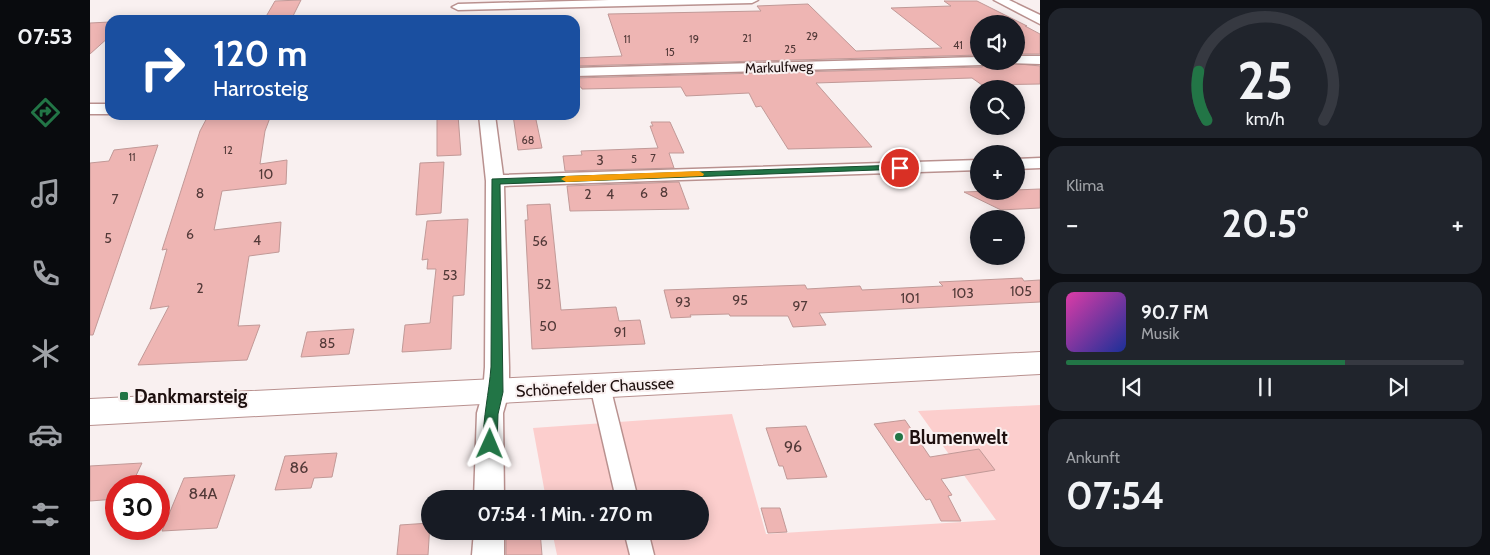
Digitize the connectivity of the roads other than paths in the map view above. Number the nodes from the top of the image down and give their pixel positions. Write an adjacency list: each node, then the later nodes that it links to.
1 (752, 0): 3 (street)
2 (1000, 0): 4 (street)
3 (457, 4)
4 (1040, 20)
5 (1025, 60): 6 (street)
6 (1040, 60)
7 (970, 61): 8 (street, Markulfweg)
8 (580, 72)
9 (90, 109): 10 (street)
10 (105, 110)
11 (488, 120): 15 (street)
12 (1040, 163): 13 (street)
13 (1025, 164)
14 (970, 165): 15 (street)
15 (495, 181): 18 (street)
16 (1040, 364): 17 (main road, Schönefelder Chaussee)
17 (600, 386): 18 (main road, Schönefelder Chaussee); 21 (street)
18 (496, 392): 19 (main road, Schönefelder Chaussee); 20 (street)
19 (90, 412)
20 (489, 490)
21 (625, 490)
22 (489, 540): 24 (street)
23 (638, 540): 25 (street)
24 (488, 555)
25 (642, 555)

